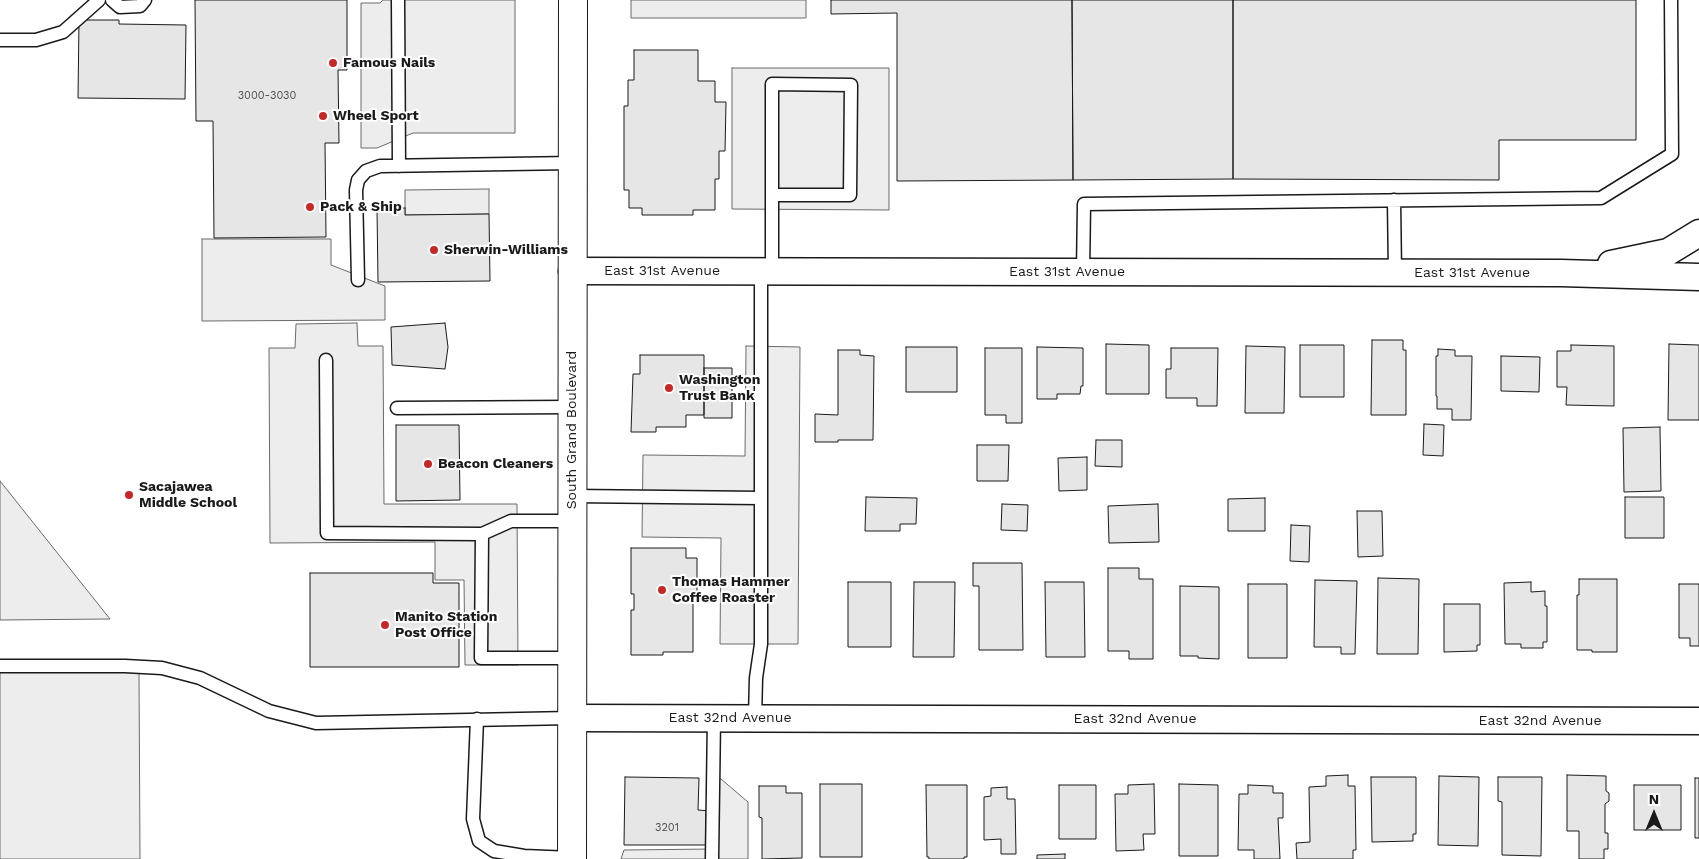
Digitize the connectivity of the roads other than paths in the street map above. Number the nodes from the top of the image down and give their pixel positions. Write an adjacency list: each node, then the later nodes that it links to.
1 (99, 0): 7 (lane)
2 (112, 0): 3 (lane)
3 (145, 0)
4 (398, 0): 9 (lane)
5 (573, 0): 8 (main road, South Grand Boulevard)
6 (1671, 0): 11 (lane)
7 (0, 40)
8 (572, 163): 9 (lane); 13 (main road, South Grand Boulevard)
9 (399, 166): 19 (lane)
10 (772, 195): 10 (lane); 14 (lane)
11 (1394, 200): 15 (lane); 16 (lane)
12 (1699, 232): 17 (street, East 31st Avenue)
13 (572, 271): 14 (street, East 31st Avenue); 21 (main road, South Grand Boulevard)
14 (766, 272): 15 (street, East 31st Avenue); 23 (lane)
15 (1083, 272): 16 (street, East 31st Avenue)
16 (1395, 273): 17 (street, East 31st Avenue)
17 (1561, 274): 18 (street, East 31st Avenue)
18 (1699, 277)
19 (358, 280)
20 (326, 360): 25 (lane)
21 (572, 406): 22 (lane); 24 (main road, South Grand Boulevard)
22 (397, 408)
23 (761, 498): 24 (lane); 30 (lane)
24 (572, 508): 25 (lane); 26 (main road, South Grand Boulevard)
25 (482, 534): 26 (lane)
26 (572, 658): 28 (main road, South Grand Boulevard)
27 (0, 666): 31 (lane)
28 (571, 718): 29 (street, East 32nd Avenue); 31 (lane); 33 (main road, South Grand Boulevard)
29 (714, 718): 30 (street, East 32nd Avenue); 34 (lane)
30 (755, 718): 32 (street, East 32nd Avenue)
31 (477, 720): 33 (lane)
32 (1699, 721)
33 (572, 858)
34 (712, 859)

